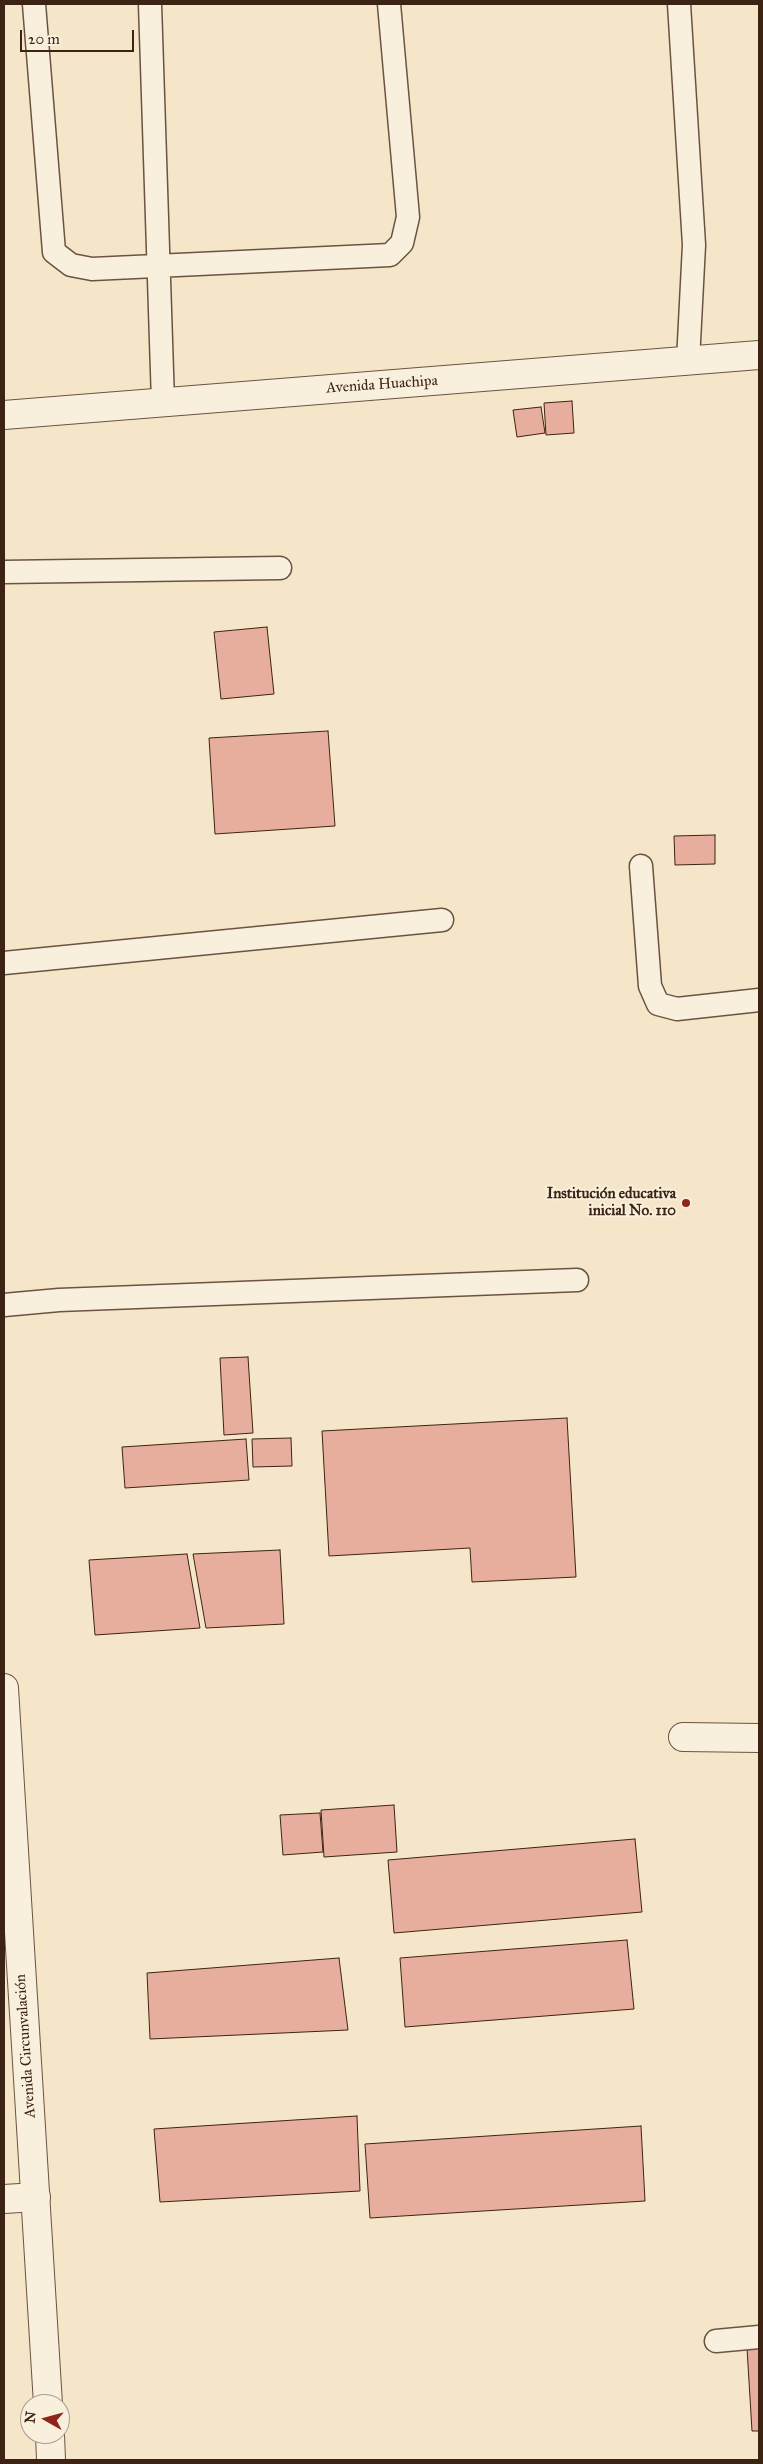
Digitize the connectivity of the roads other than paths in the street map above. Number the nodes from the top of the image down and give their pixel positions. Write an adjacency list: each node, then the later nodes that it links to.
1 (34, 4): 5 (lane)
2 (150, 4): 5 (lane)
3 (389, 4): 5 (lane)
4 (679, 4): 7 (lane)
5 (157, 266): 8 (lane)
6 (759, 355): 7 (street, Avenida Huachipa)
7 (688, 361): 8 (street, Avenida Huachipa)
8 (163, 402): 9 (street, Avenida Huachipa)
9 (4, 414)
10 (280, 568): 11 (lane)
11 (4, 572)
12 (642, 866): 15 (lane)
13 (442, 920): 14 (lane)
14 (4, 963)
15 (759, 1000)
16 (577, 1280): 17 (lane)
17 (4, 1305)
18 (4, 1688): 21 (street, Avenida Circunvalación)
19 (683, 1737): 20 (street)
20 (759, 1738)
21 (36, 2197): 22 (street); 25 (street, Avenida Circunvalación)
22 (4, 2199)
23 (759, 2337): 24 (lane)
24 (716, 2341)
25 (47, 2394)
26 (50, 2444): 27 (street)
27 (51, 2460)

